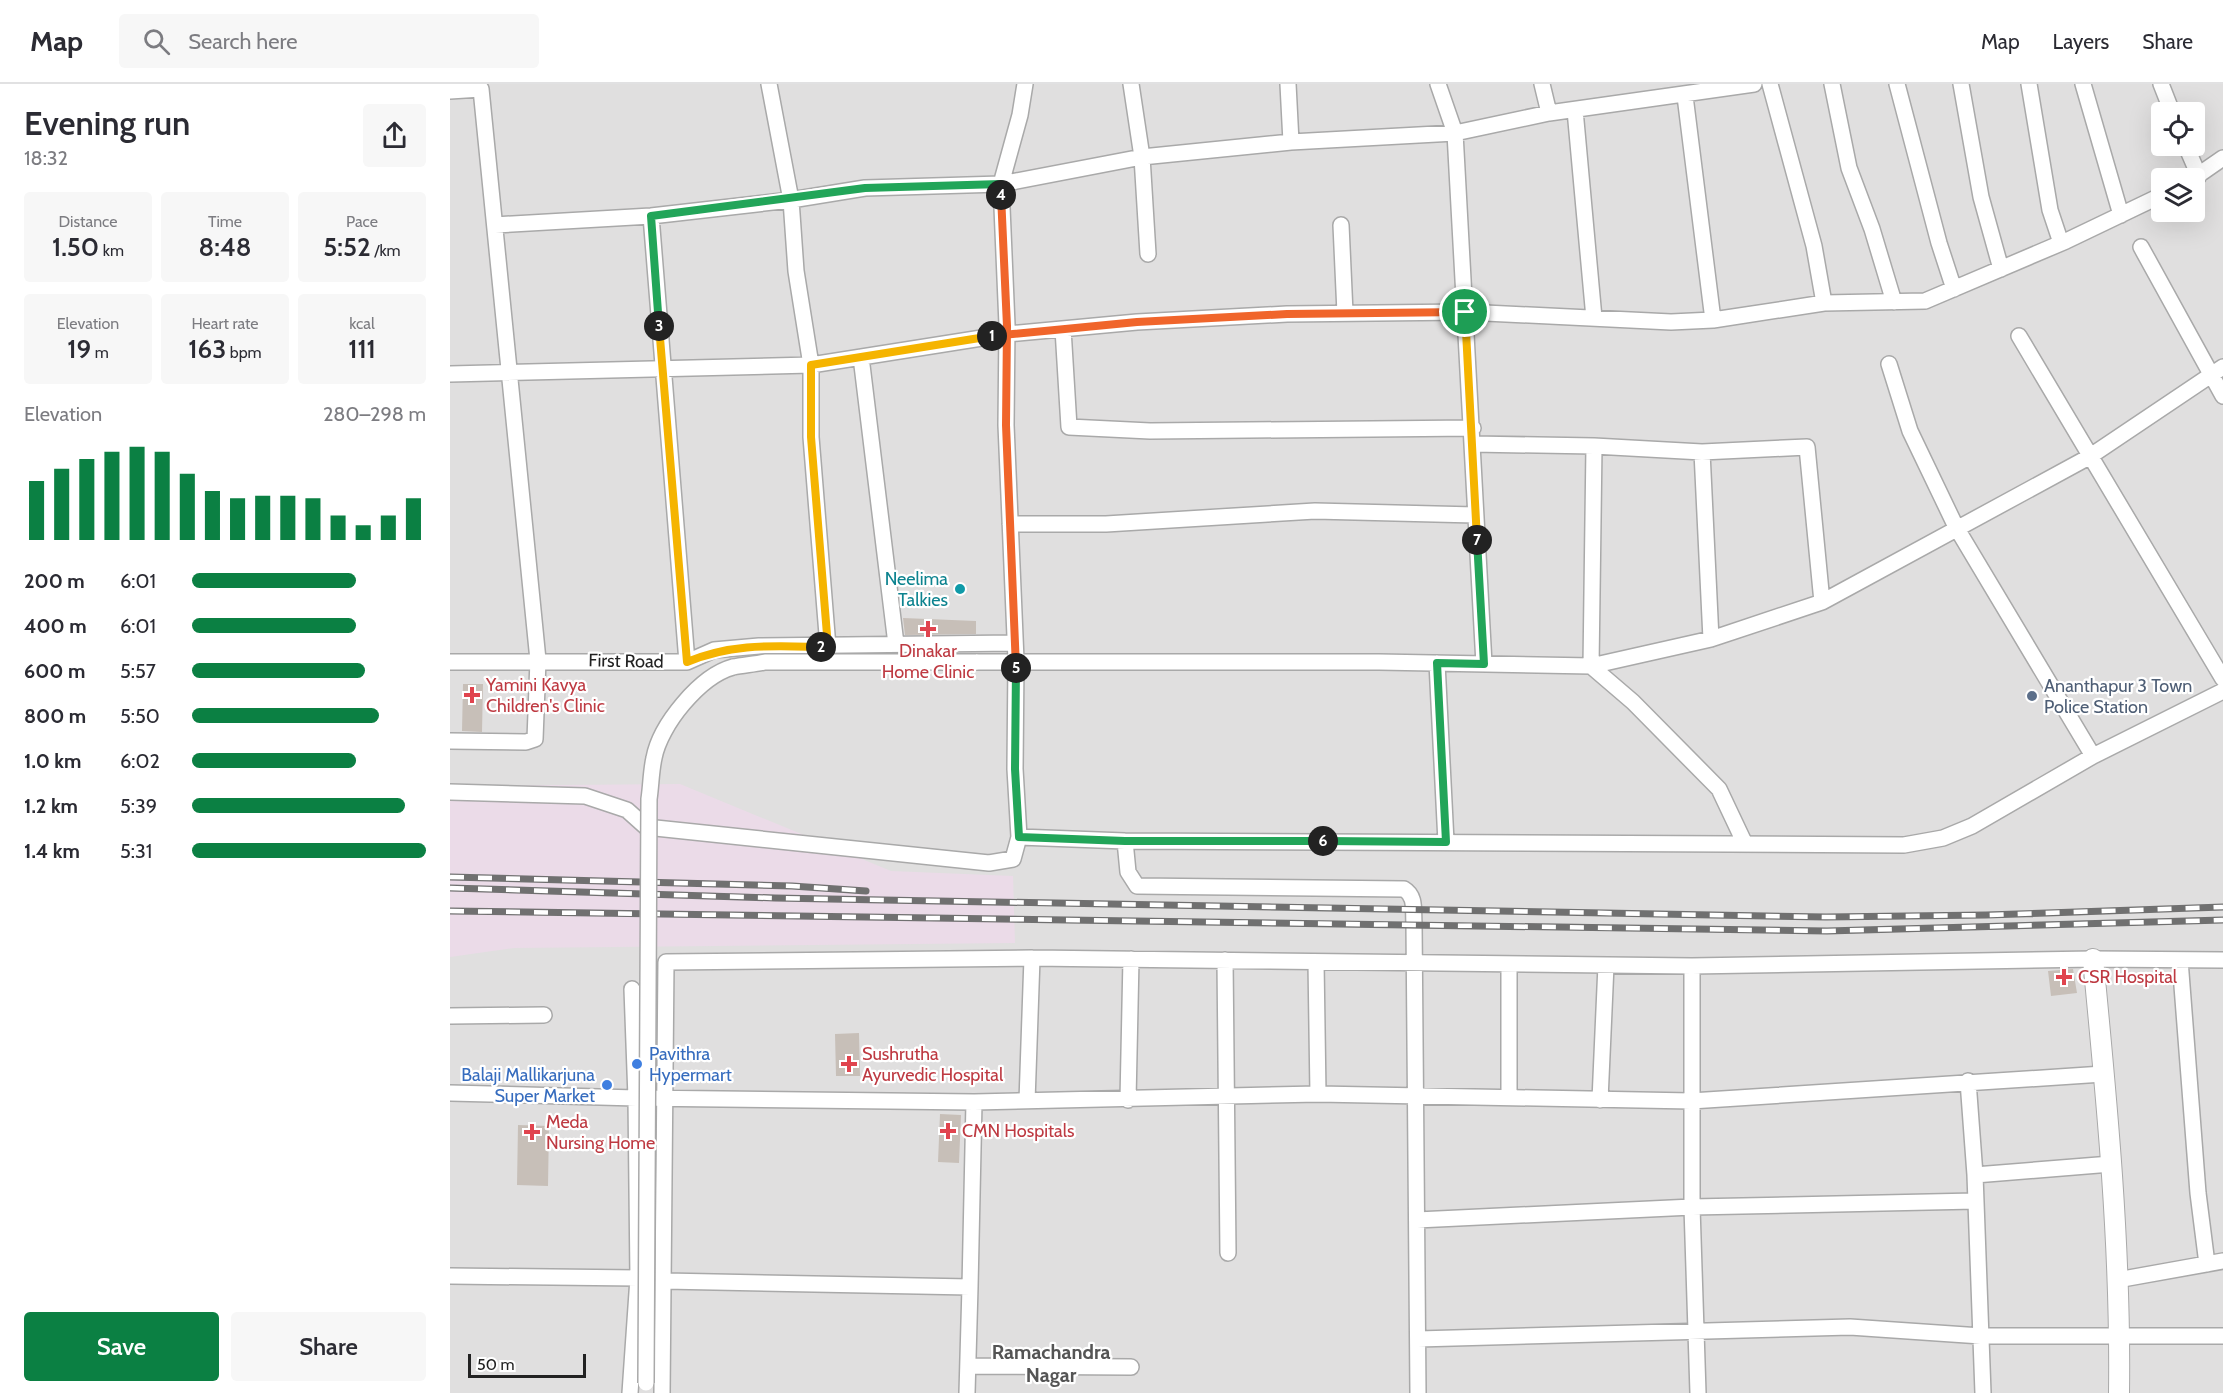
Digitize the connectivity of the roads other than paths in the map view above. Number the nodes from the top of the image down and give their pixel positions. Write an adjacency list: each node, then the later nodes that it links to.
1 (769, 84): 27 (street)
2 (1025, 84): 26 (street)
3 (1131, 84): 23 (street)
4 (1288, 84): 22 (street)
5 (1437, 84): 21 (street)
6 (1542, 84): 20 (street)
7 (1754, 84): 17 (street)
8 (1770, 84): 39 (street)
9 (1832, 84): 38 (street)
10 (1897, 84): 37 (street)
11 (1960, 84): 36 (street)
12 (2029, 84): 33 (street)
13 (2083, 84): 29 (street)
14 (2161, 84): 18 (street)
15 (481, 87): 16 (street); 31 (street)
16 (450, 91)
17 (1685, 96): 19 (street); 43 (street)
18 (2168, 102)
19 (1575, 110): 20 (street); 42 (street)
20 (1550, 113): 21 (street)
21 (1455, 133): 22 (street); 40 (street)
22 (1291, 142): 23 (street)
23 (1142, 157): 26 (street); 35 (street)
24 (2223, 158): 25 (street)
25 (2205, 171)
26 (1001, 184): 27 (street); 45 (street)
27 (791, 200): 30 (street); 49 (street)
28 (2151, 200): 29 (street)
29 (2121, 214): 33 (street)
30 (651, 216): 31 (street); 50 (street)
31 (495, 225): 52 (street)
32 (1341, 225): 41 (street)
33 (2061, 243): 36 (street)
34 (2141, 247): 51 (street)
35 (1148, 254)
36 (2001, 269): 37 (street)
37 (1954, 289): 38 (street)
38 (1894, 302): 39 (street)
39 (1824, 303): 43 (street)
40 (1465, 312): 41 (street); 42 (street); 55 (street)
41 (1345, 313): 44 (street)
42 (1594, 318): 43 (street)
43 (1713, 320)
44 (1063, 329): 45 (street); 55 (street)
45 (1007, 334): 47 (street); 60 (street)
46 (2019, 336): 58 (street)
47 (861, 357): 49 (street); 65 (street)
48 (1889, 364): 61 (street)
49 (811, 365): 50 (street); 66 (street)
50 (662, 367): 52 (street); 70 (street)
51 (2217, 370): 54 (street); 58 (street)
52 (510, 372): 53 (street); 67 (street)
53 (450, 374)
54 (2223, 396)
55 (1473, 436): 56 (street); 59 (street)
56 (1594, 446): 57 (street); 73 (street)
57 (1702, 452): 62 (street); 63 (street)
58 (2089, 457): 61 (street); 74 (street)
59 (1475, 515): 60 (street); 72 (street)
60 (1010, 524): 64 (street)
61 (1956, 528): 62 (street); 77 (street)
62 (1822, 602): 63 (street)
63 (1711, 639): 73 (street)
64 (1015, 643): 65 (street, First Road); 68 (street)
65 (896, 644): 66 (street, First Road)
66 (828, 647): 70 (street, First Road)
67 (538, 660): 69 (street, First Road); 70 (street, First Road); 76 (street)
68 (1016, 660): 71 (street); 79 (street); 131 (street, bridge)
69 (450, 662)
70 (687, 662)
71 (1437, 663): 72 (street); 81 (street)
72 (1484, 664): 73 (street)
73 (1591, 666): 82 (street)
74 (2223, 680)
75 (2223, 691): 77 (street)
76 (450, 741)
77 (2093, 756): 82 (street)
78 (450, 792): 79 (street)
79 (1019, 837): 80 (street)
80 (1125, 841): 81 (street); 87 (street)
81 (1446, 842): 82 (street)
82 (1746, 844)
83 (1032, 957): 84 (street); 104 (street); 108 (street)
84 (1131, 958): 86 (street); 106 (street)
85 (2093, 959): 88 (street); 93 (street); 97 (street)
86 (1225, 960): 90 (street); 102 (street)
87 (1415, 960): 90 (street); 91 (street); 101 (street)
88 (2181, 960): 89 (street); 118 (street)
89 (2223, 960)
90 (1316, 962): 100 (street)
91 (1509, 963): 92 (street); 105 (street)
92 (1606, 965): 93 (street); 107 (street)
93 (1692, 966): 109 (street)
94 (632, 988): 103 (street)
95 (544, 1015): 96 (street)
96 (450, 1016)
97 (2103, 1074): 98 (street); 111 (street)
98 (1968, 1081): 109 (street); 112 (street)
99 (450, 1093): 103 (street)
100 (1318, 1094): 101 (street); 102 (street)
101 (1416, 1096): 105 (street); 115 (street)
102 (1224, 1097): 106 (street); 116 (street)
103 (636, 1098): 104 (street); 120 (street)
104 (665, 1098): 110 (street); 122 (street)
105 (1509, 1098): 107 (street)
106 (1128, 1100): 108 (street)
107 (1600, 1100): 109 (street)
108 (1027, 1101): 110 (street)
109 (1691, 1101): 114 (street)
110 (974, 1102): 123 (street)
111 (2111, 1164): 112 (street); 121 (street)
112 (1975, 1175): 113 (street)
113 (1975, 1201): 114 (street); 126 (street)
114 (1692, 1207): 115 (street); 124 (street)
115 (1417, 1220): 128 (street)
116 (1228, 1253)
117 (2223, 1261): 118 (street)
118 (2206, 1264): 121 (street)
119 (450, 1276): 120 (street)
120 (638, 1278): 132 (street)
121 (2117, 1280): 125 (street)
122 (665, 1281): 123 (street); 133 (street)
123 (970, 1287): 129 (street)
124 (1695, 1331): 126 (street); 128 (street); 136 (street)
125 (2120, 1335): 126 (street); 127 (street); 138 (street)
126 (1981, 1336): 137 (street)
127 (2223, 1336)
128 (1418, 1339): 135 (street)
129 (968, 1366): 130 (street); 134 (street)
130 (1131, 1367)
131 (646, 1388)
132 (630, 1393)
133 (662, 1393)
134 (967, 1393)
135 (1418, 1393)
136 (1698, 1393)
137 (1983, 1393)
138 (2119, 1393)

